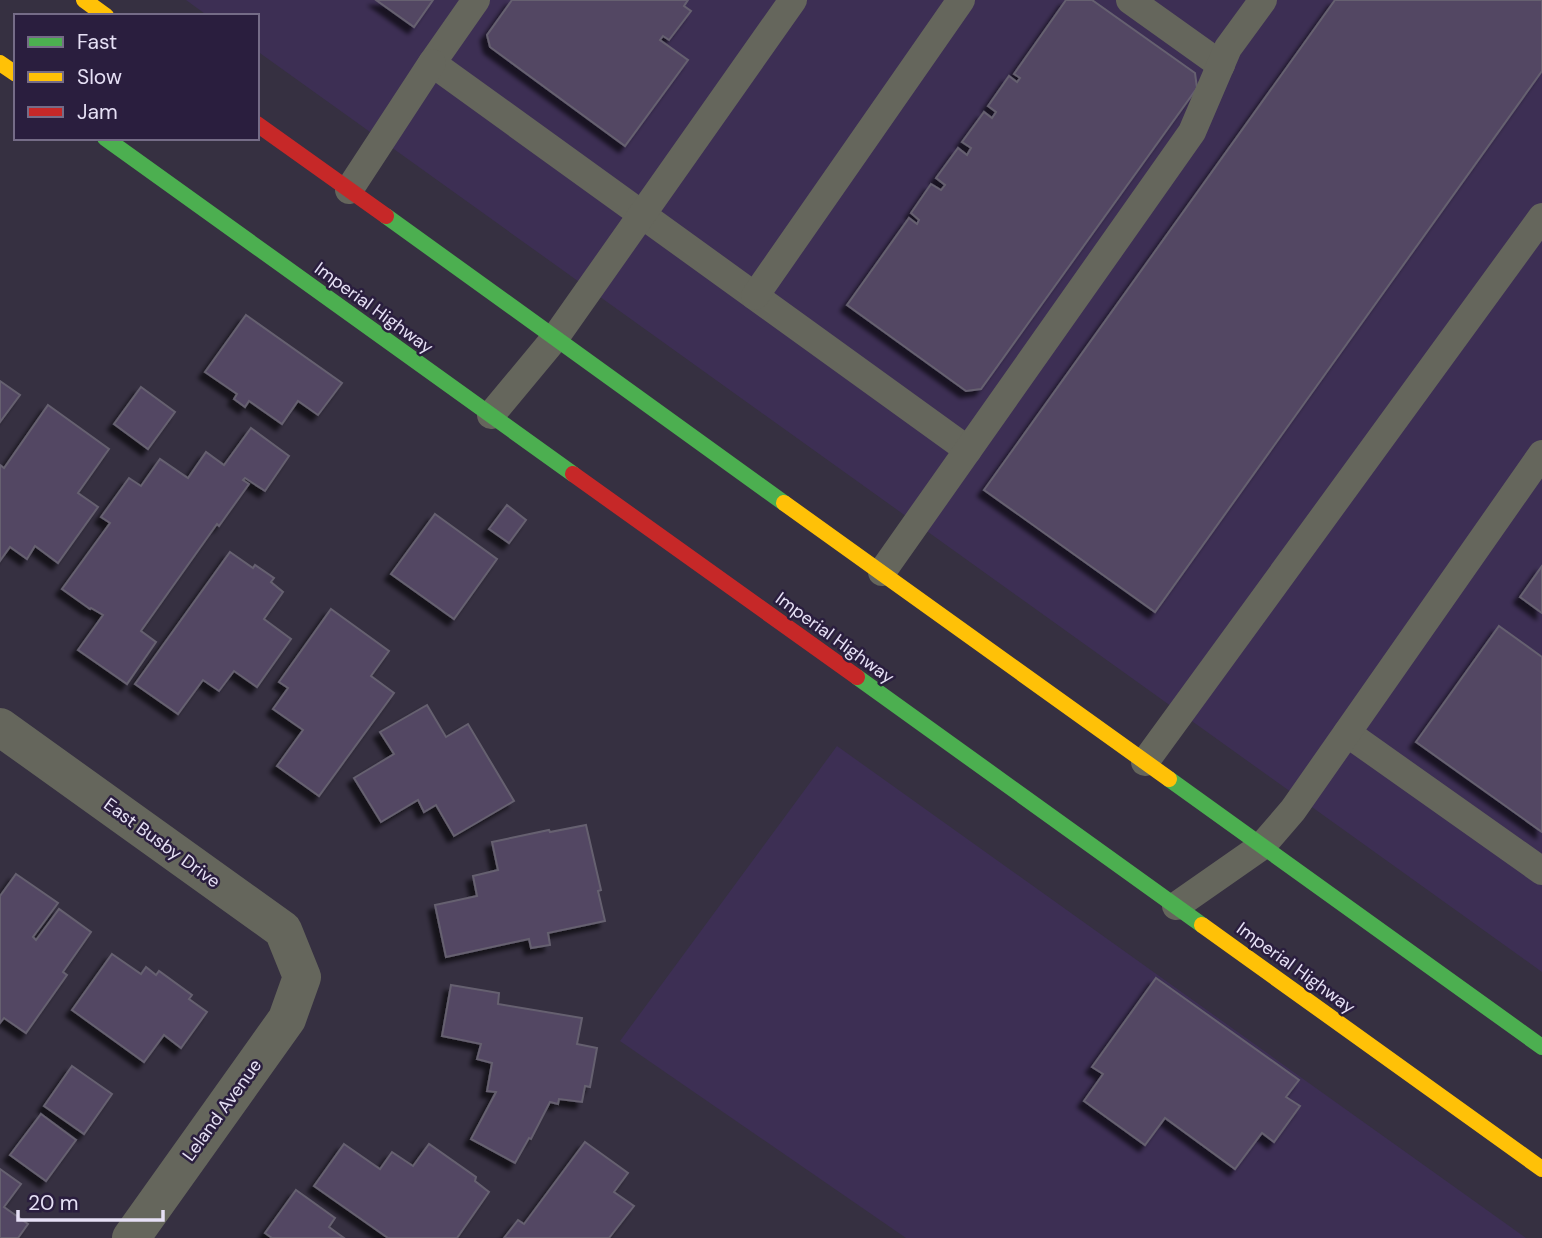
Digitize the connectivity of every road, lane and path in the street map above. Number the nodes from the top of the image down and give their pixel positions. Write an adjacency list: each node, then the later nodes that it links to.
1 (84, 0): 7 (main road)
2 (476, 0): 8 (lane)
3 (793, 0): 13 (lane)
4 (961, 0): 15 (lane)
5 (1130, 0): 9 (lane)
6 (1263, 0): 9 (lane)
7 (103, 14)
8 (432, 62): 12 (lane); 13 (lane)
9 (1221, 65): 18 (lane)
10 (259, 125): 12 (main road)
11 (108, 140): 17 (main road, Imperial Highway)
12 (349, 190): 16 (main road)
13 (642, 214): 15 (lane); 16 (lane)
14 (1542, 217): 23 (lane)
15 (755, 296): 18 (lane)
16 (555, 338): 17 (lane); 20 (main road)
17 (491, 415): 26 (main road, Imperial Highway)
18 (968, 450): 20 (lane)
19 (1542, 454): 22 (lane)
20 (882, 572): 23 (main road)
21 (0, 727): 27 (street, East Busby Drive)
22 (1347, 733): 24 (lane); 25 (lane)
23 (1145, 762): 24 (main road)
24 (1262, 846): 26 (lane); 28 (main road)
25 (1542, 871)
26 (1176, 906): 29 (main road, Imperial Highway)
27 (302, 977): 30 (street, Leland Avenue)
28 (1542, 1047)
29 (1542, 1169)
30 (131, 1238)

